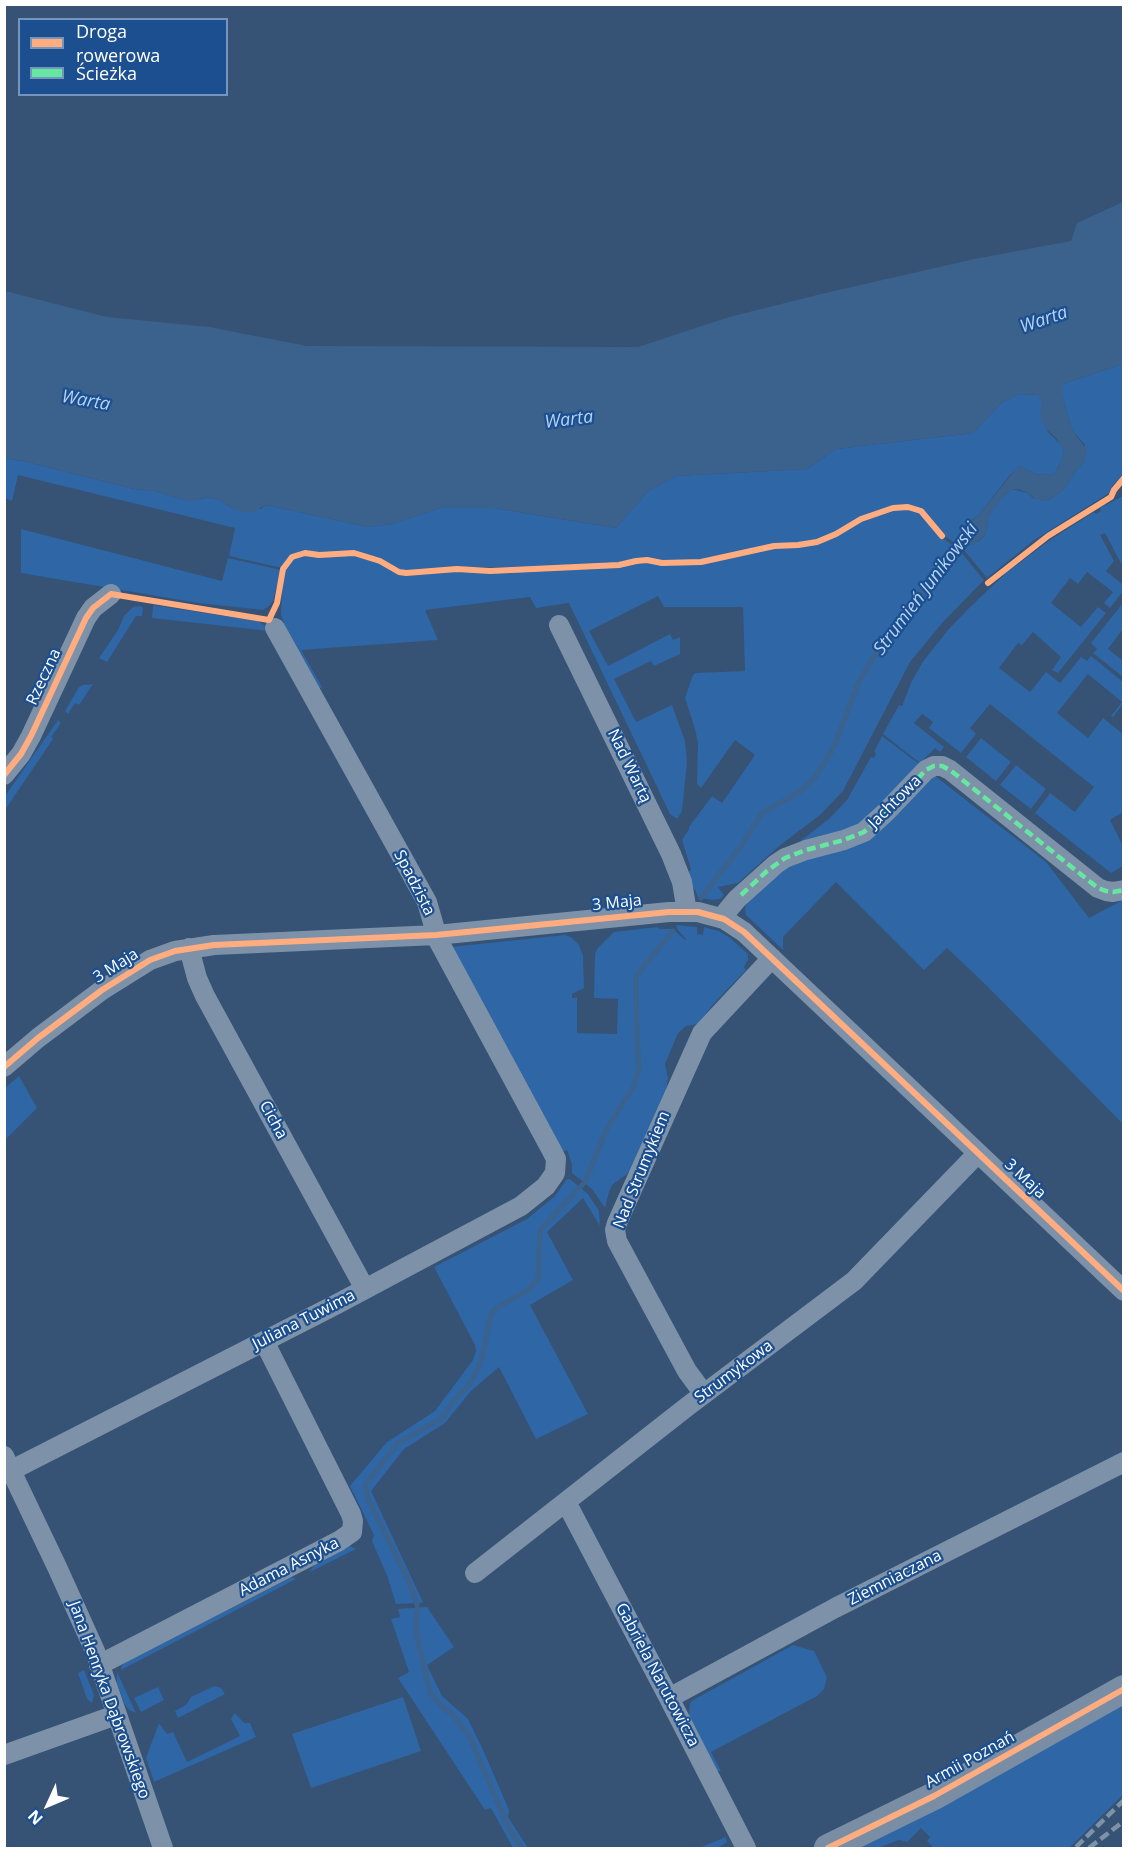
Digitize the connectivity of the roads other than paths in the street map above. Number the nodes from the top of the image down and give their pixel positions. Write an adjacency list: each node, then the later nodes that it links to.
1 (111, 594): 4 (street, Rzeczna)
2 (559, 625): 6 (street, Nad Wartą)
3 (275, 628): 8 (street, Spadzista)
4 (4, 775)
5 (1124, 890): 7 (street, Jachtowa)
6 (687, 912): 7 (street, 3 Maja); 8 (street, 3 Maja)
7 (724, 919): 10 (street, 3 Maja)
8 (436, 935): 9 (street, 3 Maja); 12 (street, Spadzista)
9 (189, 948): 11 (street, 3 Maja); 14 (street, Cicha)
10 (772, 958): 13 (street, 3 Maja); 17 (street, Nad Strumykiem)
11 (4, 1067)
12 (546, 1139): 14 (street, Juliana Tuwima)
13 (978, 1153): 15 (street, 3 Maja); 17 (street, Strumykowa)
14 (365, 1289): 16 (street, Juliana Tuwima)
15 (1124, 1291)
16 (264, 1341): 19 (street, Juliana Tuwima); 22 (street, Adama Asnyka)
17 (704, 1394): 20 (street, Strumykowa)
18 (1124, 1462): 24 (street, Ziemniaczana)
19 (8, 1463): 22 (street, Jana Henryka Dąbrowskiego)
20 (566, 1502): 21 (street, Strumykowa); 24 (street, Gabriela Narutowicza)
21 (475, 1573)
22 (99, 1665): 25 (street, Jana Henryka Dąbrowskiego)
23 (1124, 1689): 29 (main road, Armii Poznań)
24 (669, 1698): 28 (street, Gabriela Narutowicza)
25 (116, 1715): 26 (street); 27 (street, Jana Henryka Dąbrowskiego)
26 (4, 1755)
27 (163, 1848)
28 (746, 1848)
29 (828, 1848)

